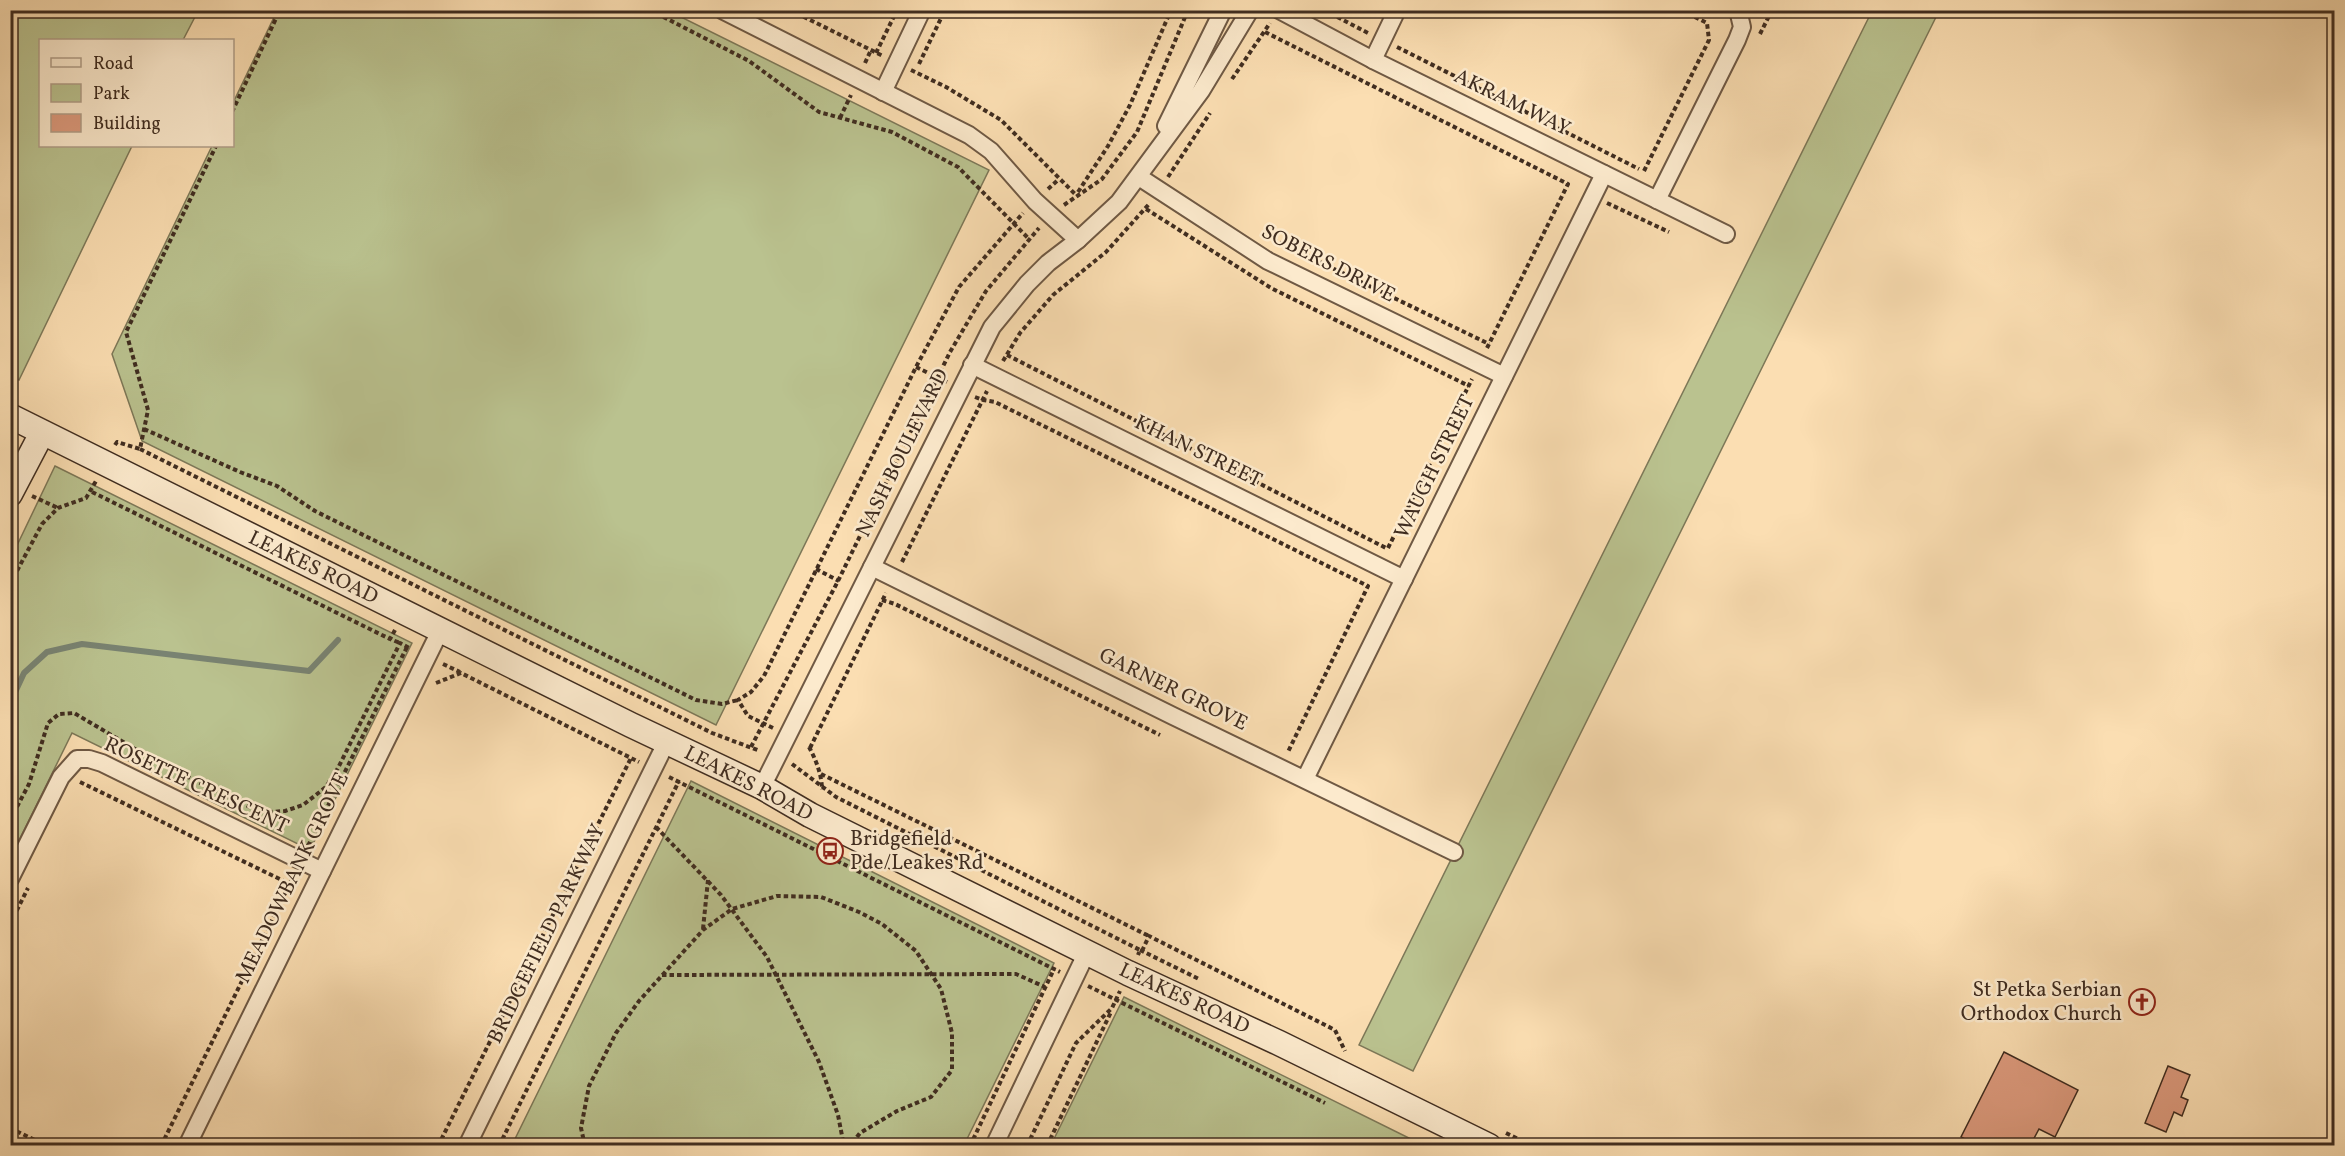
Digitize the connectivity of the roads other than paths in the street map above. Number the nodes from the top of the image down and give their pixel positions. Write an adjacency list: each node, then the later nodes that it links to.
1 (722, 10): 9 (street)
2 (922, 10): 9 (street)
3 (1222, 10): 11 (street, NASH BOULEVARD)
4 (1250, 10): 11 (street, NASH BOULEVARD)
5 (1397, 10): 8 (street)
6 (1738, 10): 12 (street)
7 (1277, 14): 8 (street, AKRAM WAY)
8 (1373, 60): 10 (street, AKRAM WAY)
9 (883, 92): 14 (street)
10 (1604, 174): 12 (street, AKRAM WAY); 16 (street, WAUGH STREET)
11 (1139, 177): 14 (street, NASH BOULEVARD); 16 (street, SOBERS DRIVE)
12 (1657, 200): 13 (street, AKRAM WAY)
13 (1726, 234)
14 (1078, 240): 15 (street, NASH BOULEVARD)
15 (972, 364): 20 (street, NASH BOULEVARD); 21 (street, KHAN STREET)
16 (1504, 376): 21 (street, WAUGH STREET)
17 (10, 416): 18 (street, LEAKES ROAD)
18 (42, 433): 19 (street); 22 (street, LEAKES ROAD)
19 (10, 494)
20 (872, 567): 24 (street, GARNER GROVE); 25 (street, NASH BOULEVARD)
21 (1404, 579): 24 (street, WAUGH STREET)
22 (440, 631): 23 (street, LEAKES ROAD); 27 (street, MEADOWBANK GROVE)
23 (666, 743): 25 (street, LEAKES ROAD); 31 (street, BRIDGEFIELD PARKWAY)
24 (1305, 779): 26 (street, GARNER GROVE)
25 (762, 787): 29 (street, LEAKES ROAD)
26 (1454, 852)
27 (322, 871): 28 (street, ROSETTE CRESCENT); 30 (street, MEADOWBANK GROVE)
28 (10, 879)
29 (1087, 952): 32 (street); 33 (street, LEAKES ROAD)
30 (187, 1146)
31 (467, 1146)
32 (994, 1146)
33 (1489, 1146)

